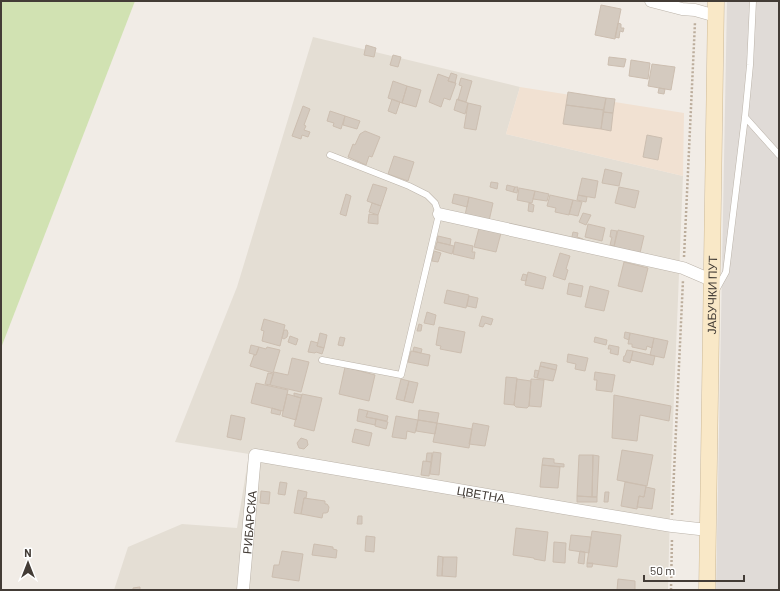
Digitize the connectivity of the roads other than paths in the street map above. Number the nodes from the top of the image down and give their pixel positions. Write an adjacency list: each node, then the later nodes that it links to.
1 (651, 1): 3 (street)
2 (753, 1): 4 (lane)
3 (716, 9): 8 (main road, ЈАБУЧКИ ПУТ)
4 (745, 117): 6 (lane); 9 (lane)
5 (330, 155): 7 (lane)
6 (779, 155)
7 (439, 214): 8 (street); 10 (lane)
8 (711, 280): 9 (main road, ЈАБУЧКИ ПУТ)
9 (711, 300): 12 (main road, ЈАБУЧКИ ПУТ)
10 (322, 360)
11 (255, 455): 12 (street, ЦВЕТНА); 13 (street, РИБАРСКА)
12 (708, 530): 14 (main road, ЈАБУЧКИ ПУТ)
13 (243, 590)
14 (707, 590)

